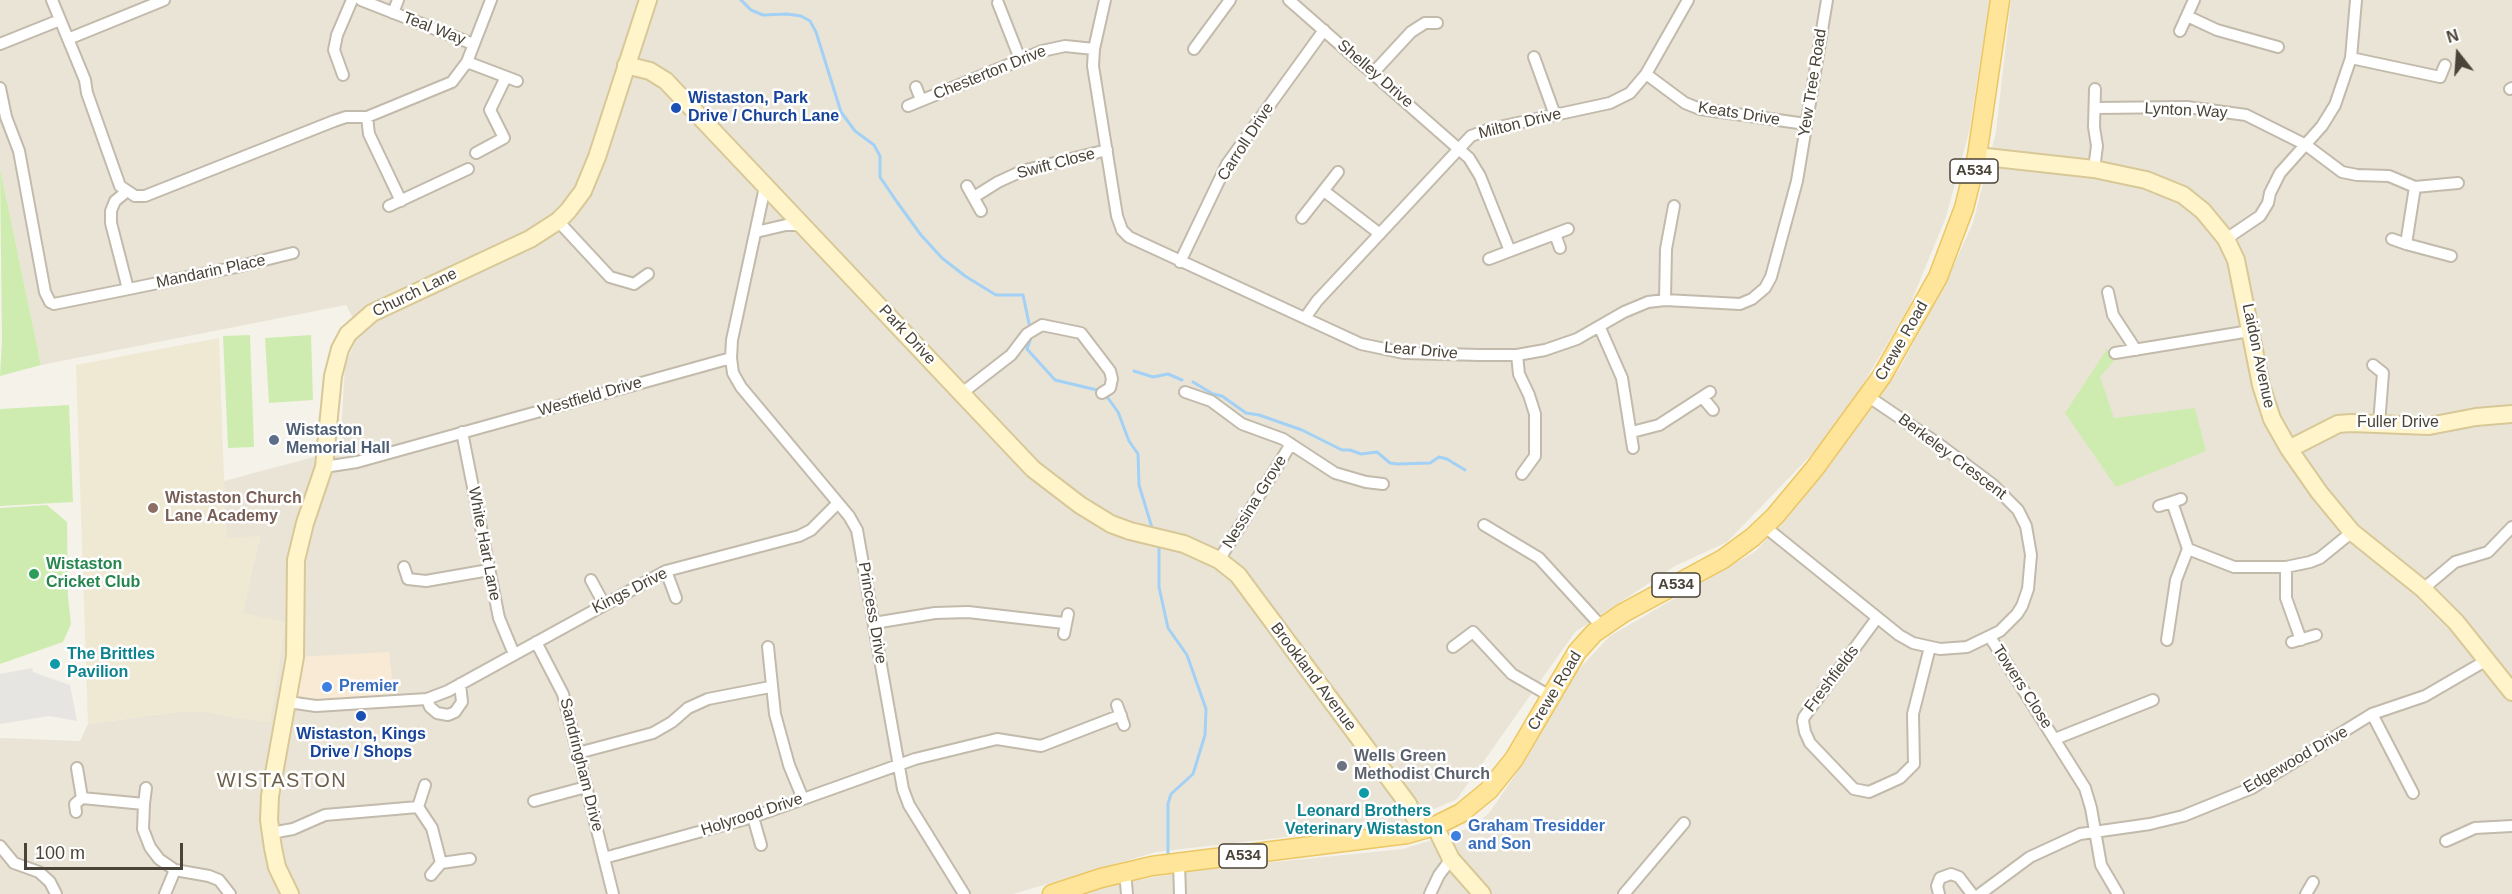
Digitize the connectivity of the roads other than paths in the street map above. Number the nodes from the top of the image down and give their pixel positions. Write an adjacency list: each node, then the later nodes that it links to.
1 (52, 0): 20 (street)
2 (164, 0): 24 (street)
3 (352, 0): 38 (street)
4 (360, 0): 18 (street, Teal Way)
5 (398, 0): 18 (street)
6 (491, 0): 26 (street)
7 (648, 0): 34 (street, Church Lane)
8 (1105, 0): 29 (street, Lear Drive)
9 (1230, 0): 28 (street)
10 (1289, 0): 17 (street, Shelley Drive)
11 (1688, 0): 37 (street, Milton Drive)
12 (1827, 0): 51 (street, Yew Tree Road)
13 (2000, 0): 56 (main road, Crewe Road / A534)
14 (2194, 0): 19 (street)
15 (2356, 0): 31 (street)
16 (997, 3): 32 (street)
17 (1303, 4): 22 (street, Shelley Drive)
18 (393, 13): 26 (street, Teal Way)
19 (2187, 16): 23 (street); 27 (street)
20 (60, 20): 24 (street); 25 (street)
21 (1437, 23): 36 (street)
22 (1324, 30): 36 (street, Shelley Drive); 87 (street, Carroll Drive)
23 (2180, 31)
24 (68, 39): 66 (street)
25 (0, 44)
26 (473, 44): 33 (street)
27 (2278, 46)
28 (1194, 49)
29 (1094, 50): 32 (street, Chesterton Drive); 54 (street, Lear Drive)
30 (1534, 57): 49 (street)
31 (2350, 58): 40 (street); 52 (street)
32 (1020, 59): 46 (street, Chesterton Drive)
33 (467, 62): 39 (street); 50 (street)
34 (626, 65): 63 (street, Park Drive); 73 (street, Church Lane)
35 (2445, 66): 40 (street)
36 (1374, 72): 53 (street, Shelley Drive)
37 (1646, 74): 49 (street, Milton Drive); 51 (street, Keats Drive)
38 (343, 75)
39 (506, 77): 41 (street); 55 (street)
40 (2440, 77): 44 (street)
41 (517, 81)
42 (916, 87): 46 (street, Chesterton Drive)
43 (0, 88): 89 (street, Mandarin Place)
44 (2442, 88)
45 (2095, 89): 48 (street)
46 (921, 100): 47 (street, Chesterton Drive)
47 (908, 106)
48 (2094, 108): 52 (street, Lynton Way); 59 (street)
49 (1555, 115): 53 (street, Milton Drive)
50 (367, 117): 66 (street); 68 (street)
51 (1806, 124): 57 (street, Yew Tree Road)
52 (2306, 145): 64 (street, Lynton Way); 79 (street)
53 (1460, 148): 77 (street, Milton Drive); 83 (street, Shelley Drive)
54 (1107, 150): 67 (street, Swift Close); 87 (street, Lear Drive)
55 (476, 153)
56 (1977, 156): 59 (street, Laidon Avenue); 105 (main road, Crewe Road / A534)
57 (1799, 166): 91 (street, Lear Drive)
58 (468, 169): 68 (street)
59 (2094, 169): 79 (street, Laidon Avenue)
60 (1338, 172): 65 (street)
61 (2458, 183): 64 (street)
62 (967, 186): 67 (street)
63 (765, 187): 74 (street, Park Drive); 76 (street)
64 (2415, 187): 81 (street)
65 (1324, 191): 72 (street); 77 (street)
66 (126, 192): 89 (street)
67 (974, 196): 71 (street)
68 (401, 201): 69 (street)
69 (389, 206)
70 (1674, 206): 91 (street)
71 (981, 211)
72 (1302, 218)
73 (558, 221): 88 (street); 114 (street, Church Lane)
74 (801, 225): 76 (street); 103 (street, Park Drive)
75 (1568, 229): 78 (street)
76 (756, 232): 98 (street)
77 (1380, 234): 92 (street, Milton Drive)
78 (1555, 234): 82 (street); 83 (street)
79 (2226, 239): 94 (street, Laidon Avenue)
80 (2392, 239): 81 (street)
81 (2406, 244): 85 (street)
82 (1560, 248)
83 (1510, 250): 86 (street)
84 (292, 253): 89 (street, Mandarin Place)
85 (2451, 256)
86 (1489, 259)
87 (1180, 262): 92 (street, Lear Drive)
88 (648, 274)
89 (128, 289)
90 (2108, 292): 95 (street)
91 (1665, 300): 93 (street, Lear Drive)
92 (1305, 318): 97 (street, Lear Drive)
93 (1600, 328): 97 (street, Lear Drive); 110 (street)
94 (2250, 332): 95 (street); 113 (street, Laidon Avenue)
95 (2136, 350): 96 (street)
96 (2115, 353)
97 (1517, 355): 115 (street)
98 (731, 358): 109 (street, Westfield Drive); 117 (street, Princess Drive)
99 (2373, 365): 101 (street)
100 (2396, 368): 101 (street)
101 (2383, 373): 108 (street)
102 (1185, 392): 111 (street, Nessina Grove)
103 (962, 393): 104 (street); 124 (street, Park Drive)
104 (1102, 393)
105 (1869, 397): 120 (main road, Crewe Road / A534); 140 (street, Berkeley Crescent)
106 (1713, 410): 110 (street)
107 (2512, 414): 108 (street, Fuller Drive)
108 (2379, 424): 113 (street, Fuller Drive)
109 (462, 432): 114 (street, Westfield Drive); 127 (street, White Hart Lane)
110 (1632, 432): 112 (street)
111 (1291, 444): 116 (street, Nessina Grove); 124 (street, Nessina Grove)
112 (1633, 448)
113 (2289, 449): 121 (street, Laidon Avenue)
114 (324, 467): 154 (street, Church Lane)
115 (1528, 472)
116 (1383, 484)
117 (838, 503): 128 (street, Kings Drive); 136 (street, Princess Drive)
118 (2159, 506): 123 (street)
119 (1484, 525): 138 (street)
120 (1764, 526): 135 (street, Berkeley Crescent); 138 (main road, Crewe Road / A534)
121 (2352, 532): 126 (street); 132 (street, Laidon Avenue)
122 (2510, 533): 132 (street)
123 (2188, 549): 126 (street); 141 (street)
124 (1219, 560): 174 (street, Brookland Avenue)
125 (404, 567): 129 (street)
126 (2286, 567): 139 (street)
127 (489, 570): 129 (street); 146 (street, White Hart Lane)
128 (666, 571): 133 (street); 134 (street, Kings Drive)
129 (408, 579): 131 (street)
130 (591, 580): 134 (street)
131 (401, 589)
132 (2423, 589): 147 (street, Laidon Avenue)
133 (676, 598)
134 (604, 604): 142 (street, Kings Drive)
135 (1877, 618): 145 (street, Berkeley Crescent); 145 (street, Freshfields)
136 (874, 623): 137 (street); 159 (street, Princess Drive)
137 (1065, 624)
138 (1602, 627): 151 (main road, Crewe Road / A534)
139 (2316, 635)
140 (1990, 637): 145 (street, Berkeley Crescent); 157 (street, Towers Close)
141 (2166, 640)
142 (536, 642): 146 (street, Kings Drive); 158 (street, Sandringham Drive)
143 (768, 647): 149 (street)
144 (1453, 647): 151 (street)
145 (1930, 647)
146 (514, 654): 148 (street, Kings Drive)
147 (2487, 660): 150 (street, Laidon Avenue); 155 (street, Edgewood Drive)
148 (460, 684): 152 (street, Kings Drive); 152 (street)
149 (770, 687): 158 (street); 166 (street)
150 (2512, 692)
151 (1550, 696): 174 (main road, Crewe Road / A534)
152 (427, 699): 154 (street, Kings Drive)
153 (2153, 700): 157 (street, Towers Close)
154 (288, 702): 176 (street, Church Lane)
155 (2372, 714): 164 (street); 175 (street, Edgewood Drive)
156 (1121, 715): 159 (street, Holyrood Drive)
157 (2055, 738): 175 (street)
158 (578, 753): 162 (street, Sandringham Drive)
159 (897, 764): 166 (street, Holyrood Drive); 194 (street, Princess Drive)
160 (77, 768): 165 (street)
161 (425, 785): 169 (street)
162 (586, 787): 167 (street); 180 (street, Sandringham Drive)
163 (146, 788): 168 (street)
164 (2413, 793)
165 (82, 798): 168 (street); 170 (street)
166 (803, 799): 171 (street, Holyrood Drive)
167 (532, 801)
168 (144, 804): 185 (street)
169 (418, 807): 176 (street); 183 (street)
170 (76, 812)
171 (753, 817): 178 (street); 180 (street, Holyrood Drive)
172 (1684, 823): 200 (street)
173 (2512, 826): 177 (street)
174 (1428, 828): 182 (street, Brookland Avenue); 184 (main road, Crewe Road / A534)
175 (2094, 831): 203 (street, Edgewood Drive); 204 (street)
176 (271, 833): 189 (street, Church Lane)
177 (2446, 841)
178 (761, 844)
179 (0, 846): 190 (street)
180 (604, 858): 193 (street, Sandringham Drive)
181 (470, 859): 183 (street)
182 (1451, 859): 198 (street); 199 (street, Brookland Avenue)
183 (441, 863): 187 (street)
184 (1179, 863): 186 (main road, Crewe Road / A534); 197 (street)
185 (175, 870): 191 (street); 192 (street)
186 (1125, 872): 195 (main road, Crewe Road / A534); 196 (street)
187 (431, 875)
188 (2313, 882): 205 (street)
189 (288, 893)
190 (56, 894)
191 (165, 894)
192 (230, 894)
193 (613, 894)
194 (964, 894)
195 (1052, 894)
196 (1127, 894)
197 (1180, 894)
198 (1430, 894)
199 (1482, 894)
200 (1624, 894)
201 (1939, 894): 202 (street)
202 (1972, 894)
203 (1980, 894)
204 (2118, 894)
205 (2306, 894)

